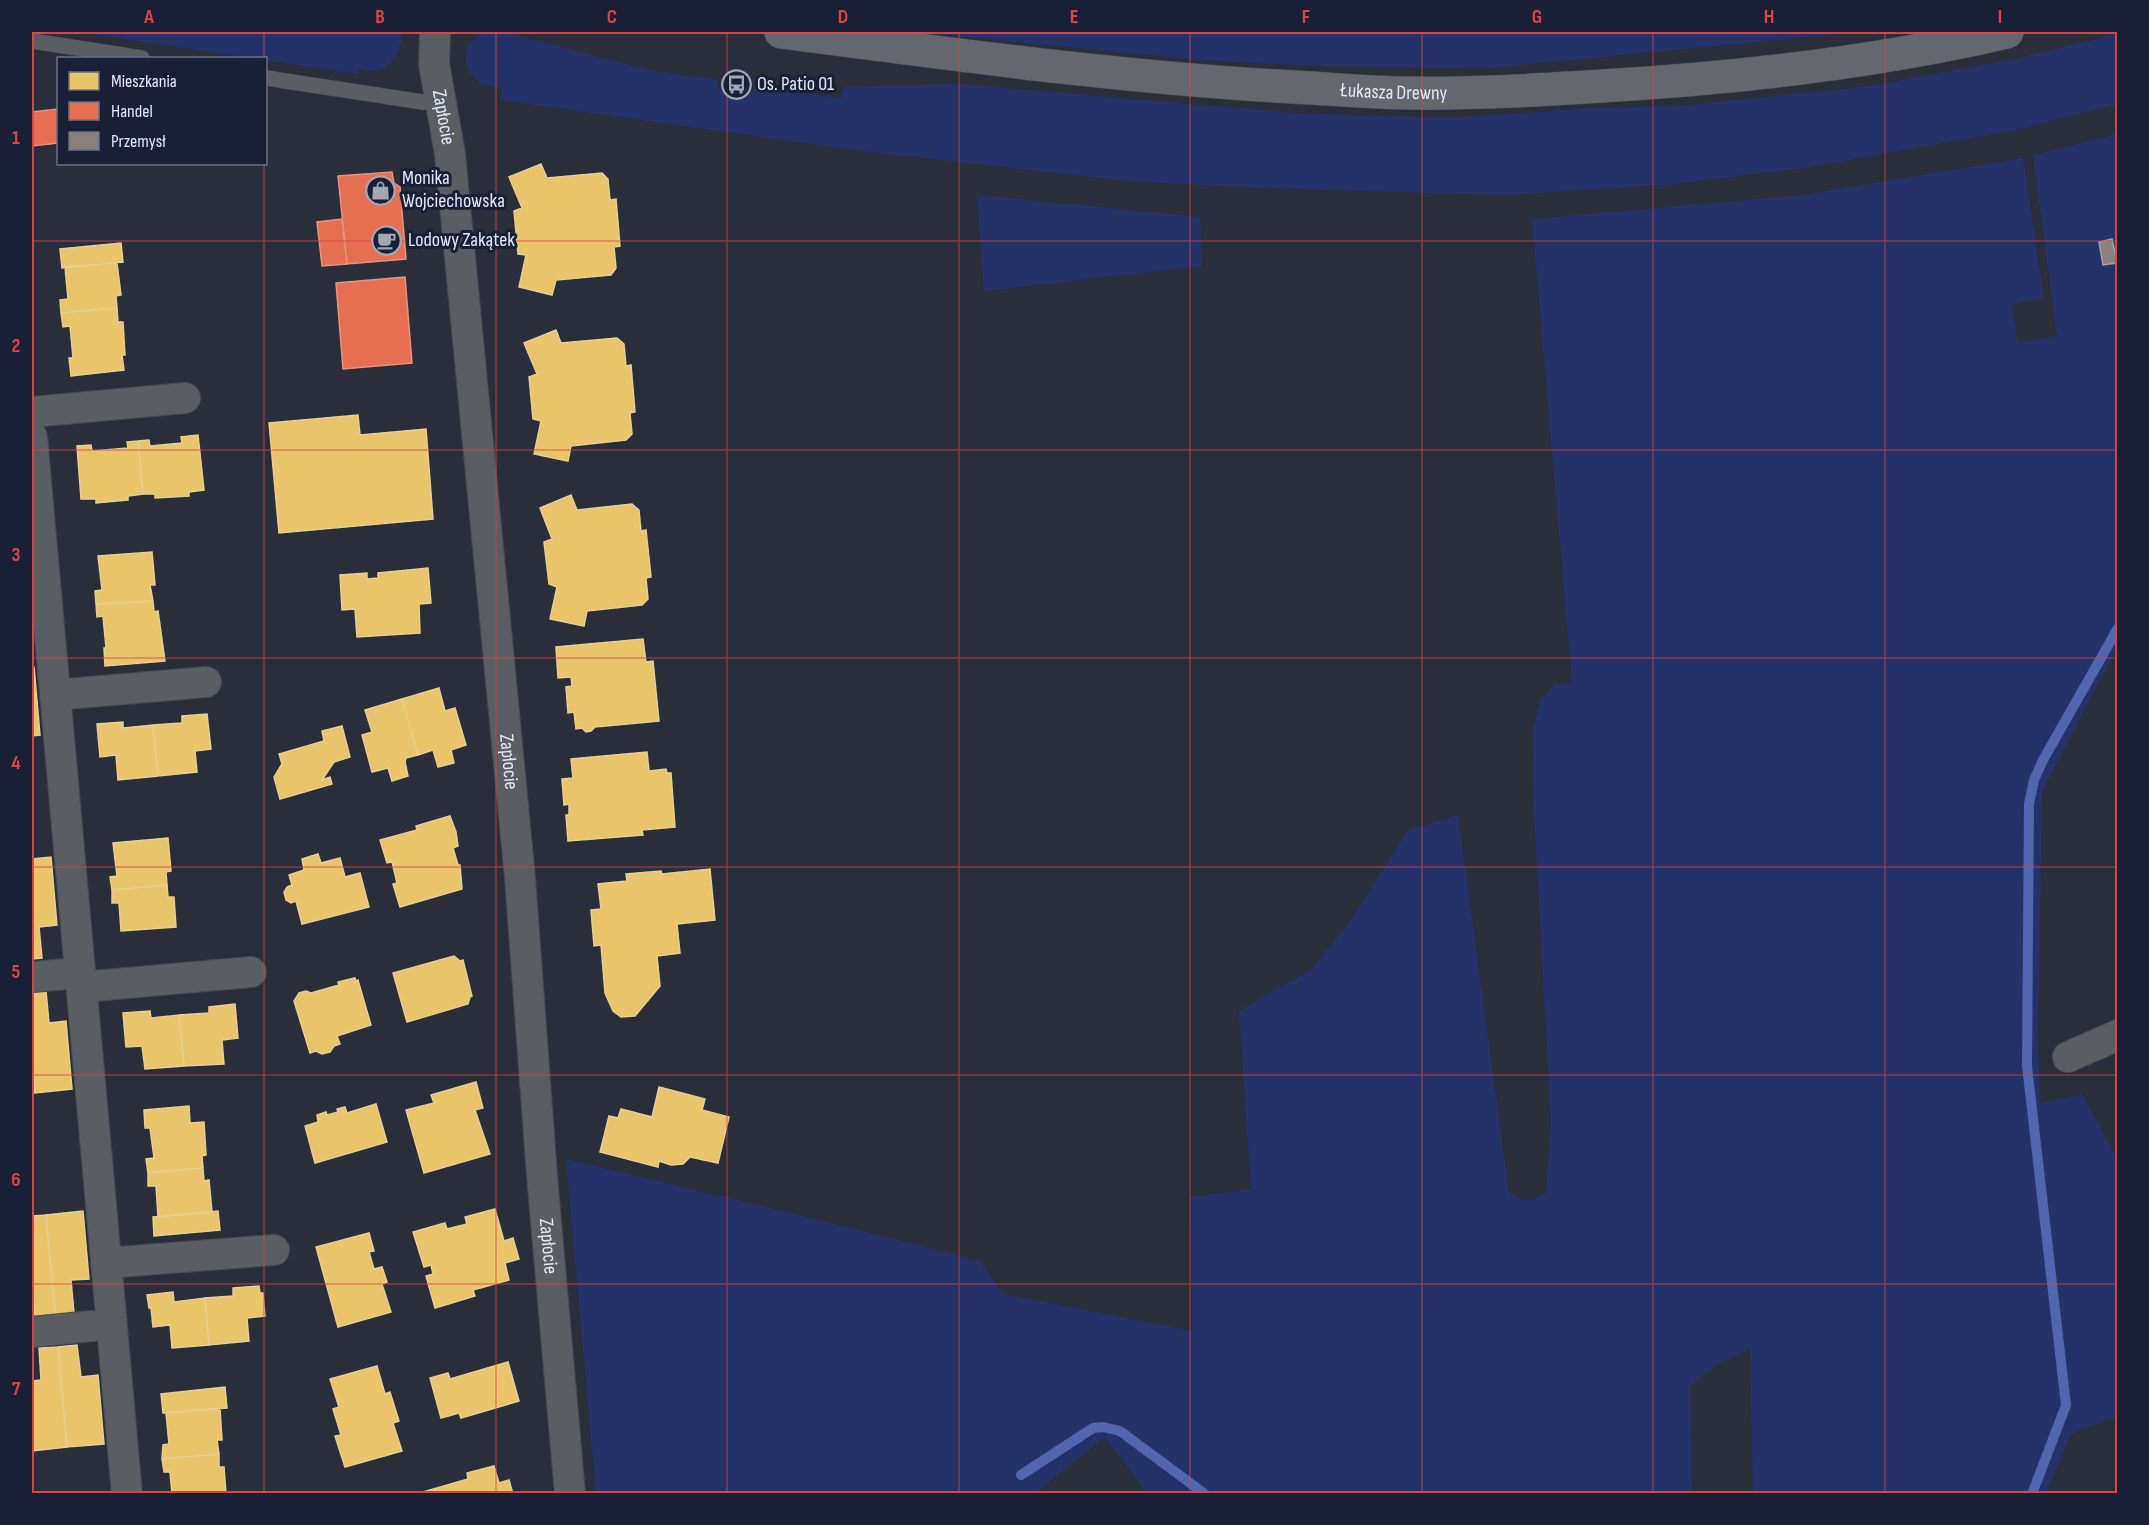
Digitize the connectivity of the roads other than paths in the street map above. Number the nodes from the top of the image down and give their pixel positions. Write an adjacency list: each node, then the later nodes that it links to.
1 (435, 32): 7 (street, Zapłocie)
2 (780, 32): 3 (main road, Łukasza Drewny)
3 (2007, 32)
4 (32, 41): 5 (lane)
5 (136, 57)
6 (267, 78): 7 (lane)
7 (442, 105): 24 (street, Zapłocie)
8 (185, 399): 9 (street)
9 (32, 412)
10 (32, 437): 11 (street)
11 (40, 620): 13 (street)
12 (206, 682): 13 (street)
13 (55, 695): 16 (street)
14 (251, 972): 16 (street)
15 (32, 977): 16 (street)
16 (81, 980): 20 (street)
17 (2118, 1035): 18 (street)
18 (2068, 1057)
19 (274, 1250): 20 (street)
20 (106, 1263): 21 (street)
21 (112, 1324): 22 (street); 23 (street)
22 (32, 1332)
23 (127, 1494)
24 (570, 1494)

